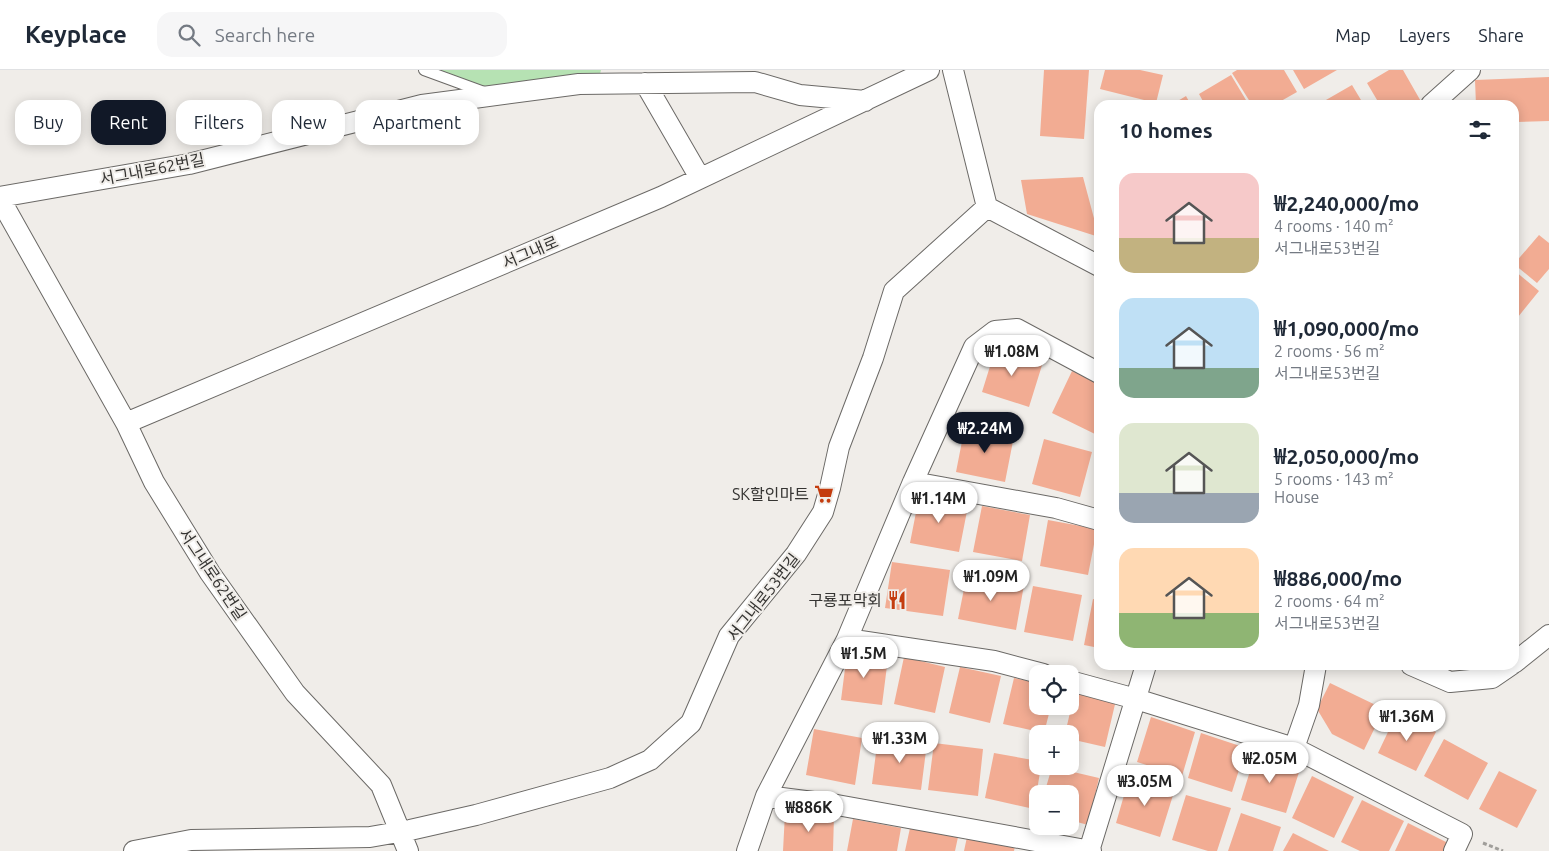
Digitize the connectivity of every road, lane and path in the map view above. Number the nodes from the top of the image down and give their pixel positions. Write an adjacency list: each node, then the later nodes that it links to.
1 (424, 70): 6 (lane)
2 (929, 70): 8 (street, 서그내로)
3 (953, 70): 11 (street)
4 (1470, 70): 7 (street)
5 (645, 83): 6 (street, 서그내로62번길); 8 (street, 서그내로62번길); 9 (street)
6 (492, 95): 10 (street, 서그내로62번길)
7 (1437, 100)
8 (865, 101): 9 (street, 서그내로)
9 (700, 178): 14 (street, 서그내로)
10 (0, 198): 14 (street, 서그내로62번길)
11 (987, 207): 12 (street); 29 (street, 서그내로53번길)
12 (1094, 263)
13 (1094, 370): 15 (street)
14 (126, 423): 29 (street, 서그내로62번길)
15 (913, 482): 16 (street); 18 (street)
16 (1094, 519)
17 (1549, 635): 19 (street)
18 (847, 638): 20 (street); 28 (street)
19 (1519, 659)
20 (1029, 670)
21 (1145, 670): 26 (street)
22 (1315, 670): 27 (street)
23 (1422, 670): 24 (street)
24 (1503, 670)
25 (1079, 683): 26 (street)
26 (1136, 699): 27 (street); 33 (street)
27 (1294, 748): 34 (street)
28 (766, 796): 32 (street); 33 (street)
29 (400, 832): 30 (street, 서그내로53번길); 31 (street, 서그내로62번길)
30 (134, 851)
31 (408, 851)
32 (747, 851)
33 (1090, 851)
34 (1454, 851)

